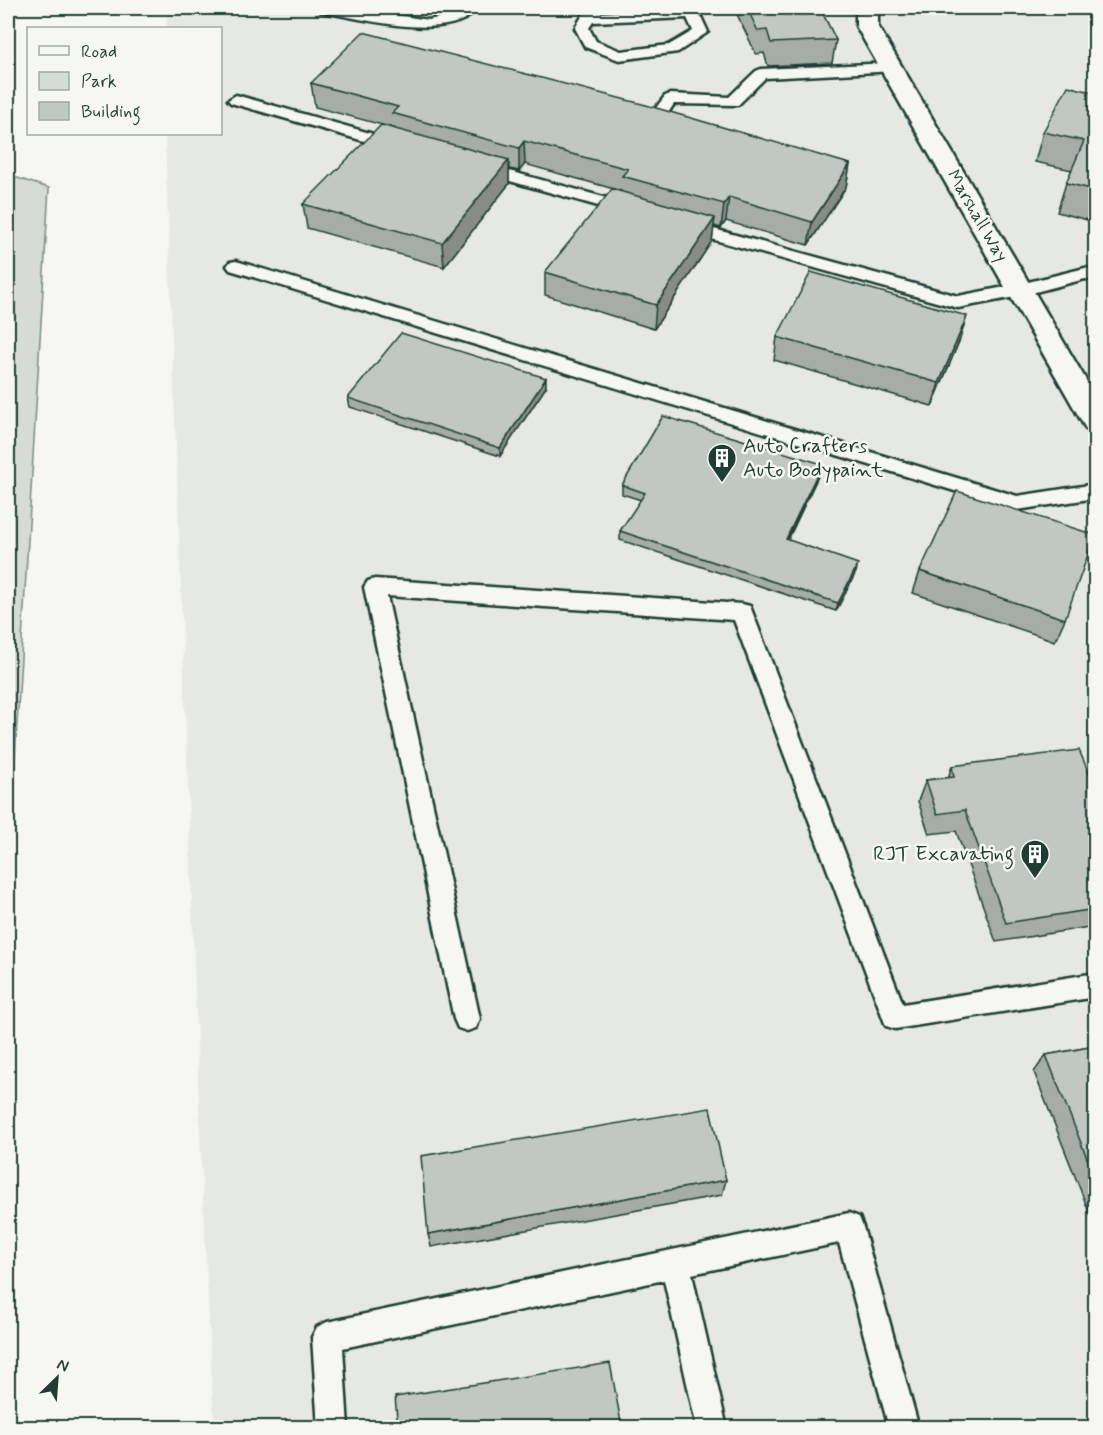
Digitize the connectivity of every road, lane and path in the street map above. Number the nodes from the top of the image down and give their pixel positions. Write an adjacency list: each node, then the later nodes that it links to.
1 (322, 8): 2 (lane)
2 (471, 8)
3 (867, 8): 6 (street, Marshall Way)
4 (691, 10): 5 (lane); 5 (lane)
5 (591, 13)
6 (891, 68): 8 (lane); 15 (street, Marshall Way)
7 (236, 100): 9 (lane)
8 (660, 113)
9 (420, 152)
10 (466, 165): 11 (lane)
11 (650, 216)
12 (673, 222): 15 (lane)
13 (236, 266): 17 (lane)
14 (1095, 276): 15 (lane)
15 (1020, 290): 16 (street, Marshall Way)
16 (1095, 422)
17 (1095, 490)
18 (1095, 985): 19 (lane)
19 (467, 1019)
20 (675, 1263): 21 (lane); 22 (lane); 23 (lane)
21 (333, 1428)
22 (712, 1428)
23 (904, 1428)

